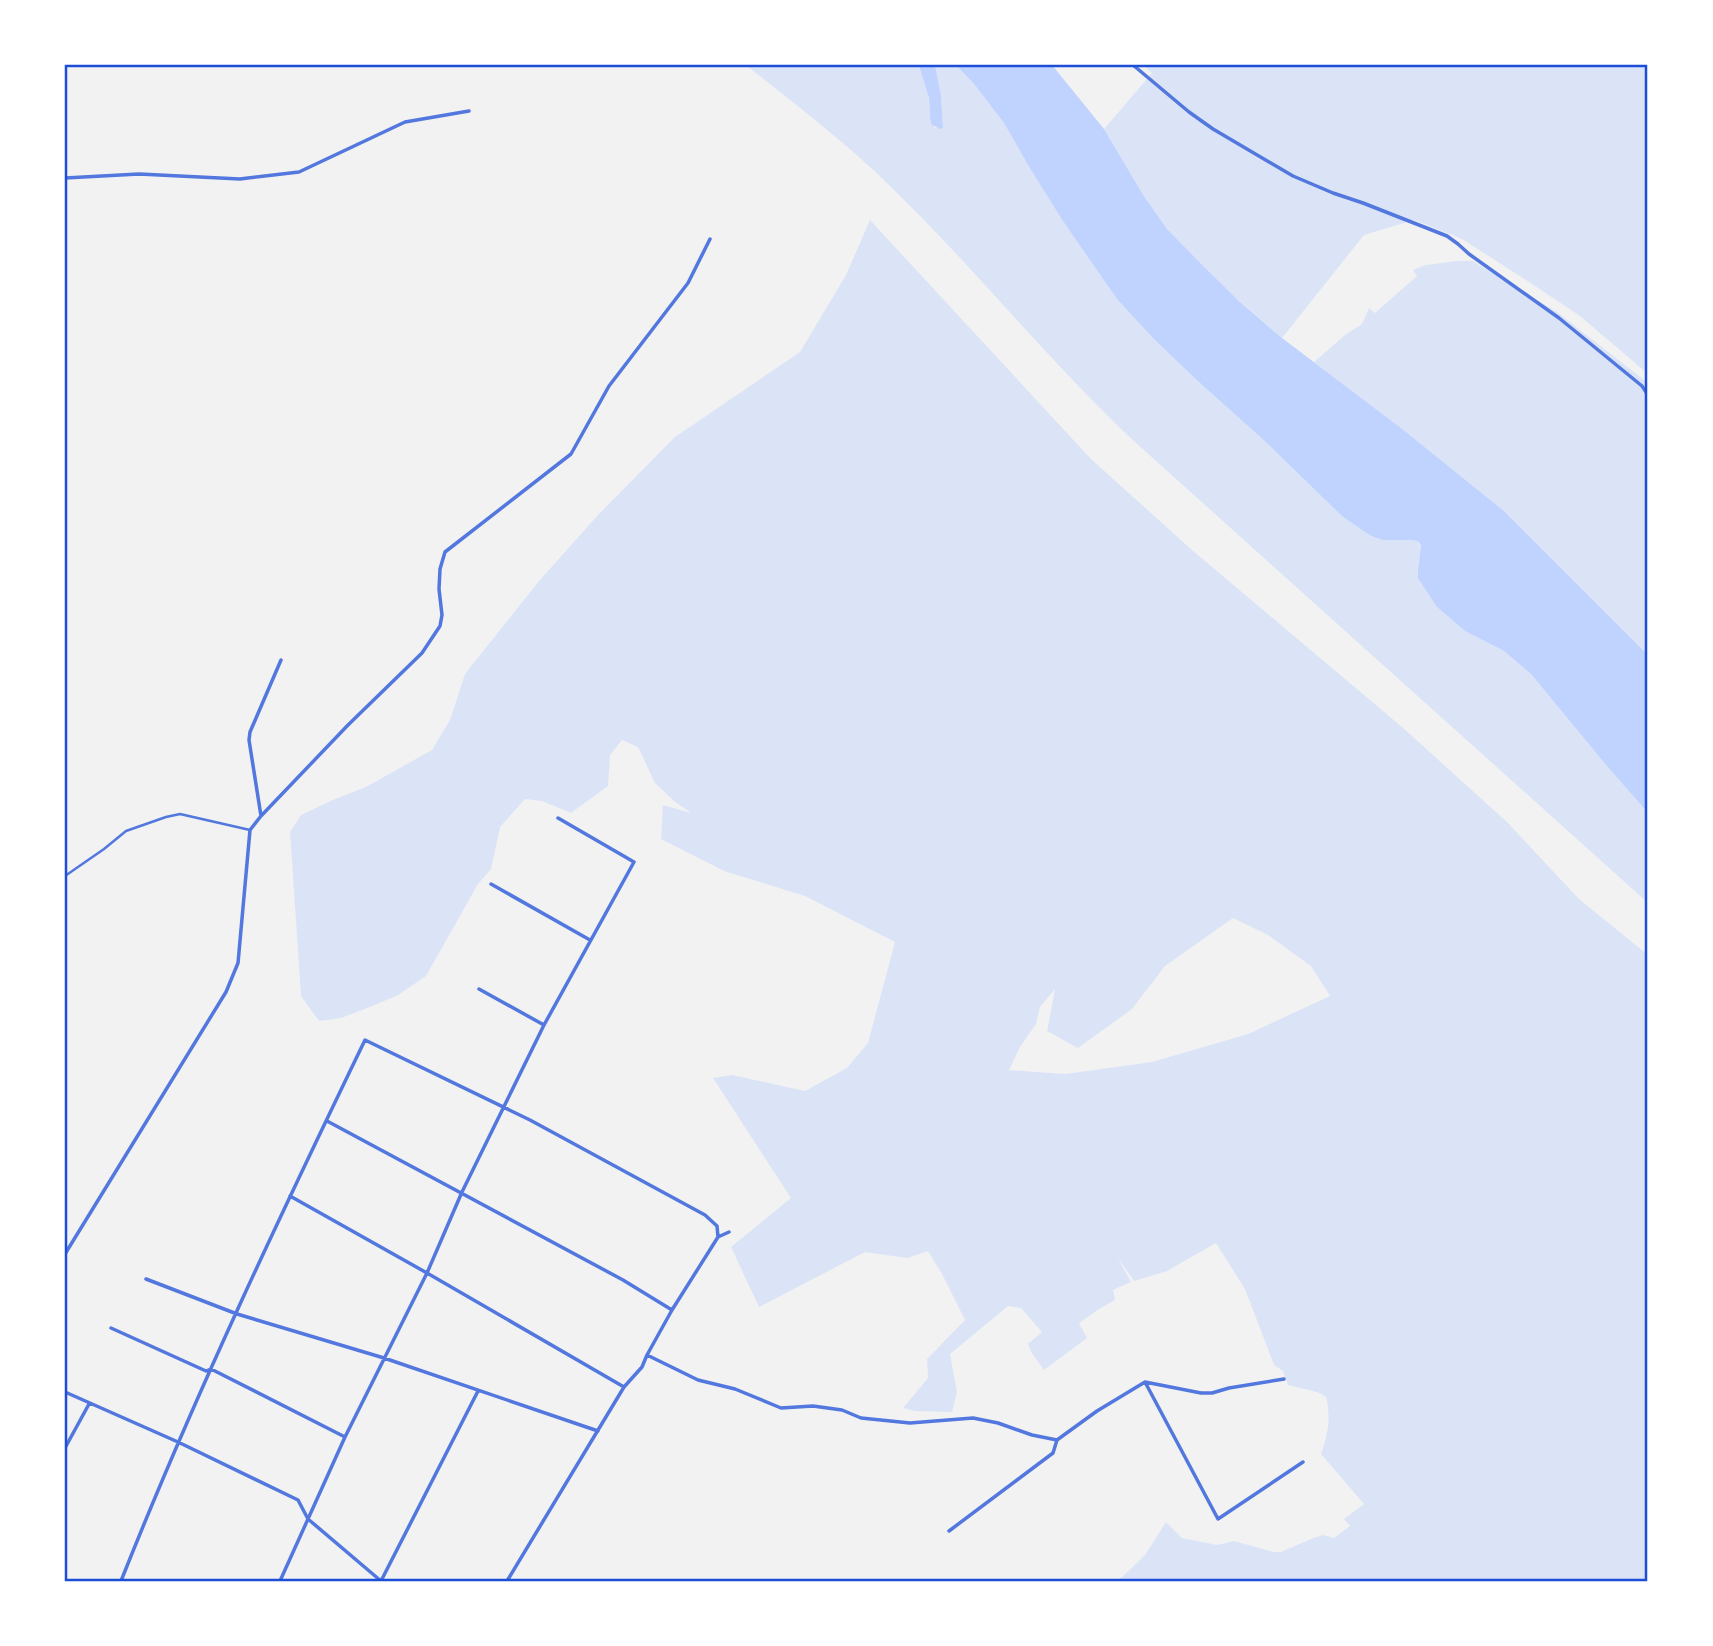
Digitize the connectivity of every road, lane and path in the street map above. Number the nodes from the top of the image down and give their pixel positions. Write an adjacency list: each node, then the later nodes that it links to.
1 (1133, 65): 5 (street)
2 (470, 111): 3 (street)
3 (65, 178)
4 (710, 239): 7 (street)
5 (1648, 395)
6 (281, 660): 7 (street)
7 (261, 816): 9 (street)
8 (558, 818): 12 (street)
9 (250, 830): 10 (street); 21 (street)
10 (65, 876)
11 (491, 884): 12 (street)
12 (590, 940): 14 (street)
13 (479, 989): 14 (street)
14 (544, 1025): 15 (street)
15 (505, 1107): 16 (street); 17 (street); 20 (street)
16 (326, 1121): 17 (street); 18 (street)
17 (461, 1192): 22 (street); 24 (street)
18 (290, 1196): 22 (street); 25 (street)
19 (729, 1232): 20 (street)
20 (718, 1237): 24 (street)
21 (65, 1254)
22 (427, 1273): 28 (street); 32 (street)
23 (146, 1279): 25 (street)
24 (672, 1310): 27 (street)
25 (237, 1314): 28 (street); 29 (street)
26 (111, 1328): 29 (street)
27 (647, 1355): 32 (street); 38 (street)
28 (384, 1358): 33 (street); 37 (street)
29 (211, 1369): 37 (street); 39 (street)
30 (1284, 1379): 31 (street)
31 (1145, 1382): 38 (street); 41 (street)
32 (624, 1387): 36 (street)
33 (478, 1391): 36 (street); 46 (street)
34 (65, 1392): 35 (street)
35 (89, 1403): 39 (street); 40 (street)
36 (598, 1432): 47 (street)
37 (345, 1437): 42 (street)
38 (1057, 1440): 43 (street)
39 (178, 1442): 42 (street); 44 (street)
40 (65, 1448)
41 (1303, 1462)
42 (308, 1519): 45 (street); 46 (street)
43 (950, 1531)
44 (121, 1581)
45 (280, 1581)
46 (381, 1581)
47 (507, 1581)

